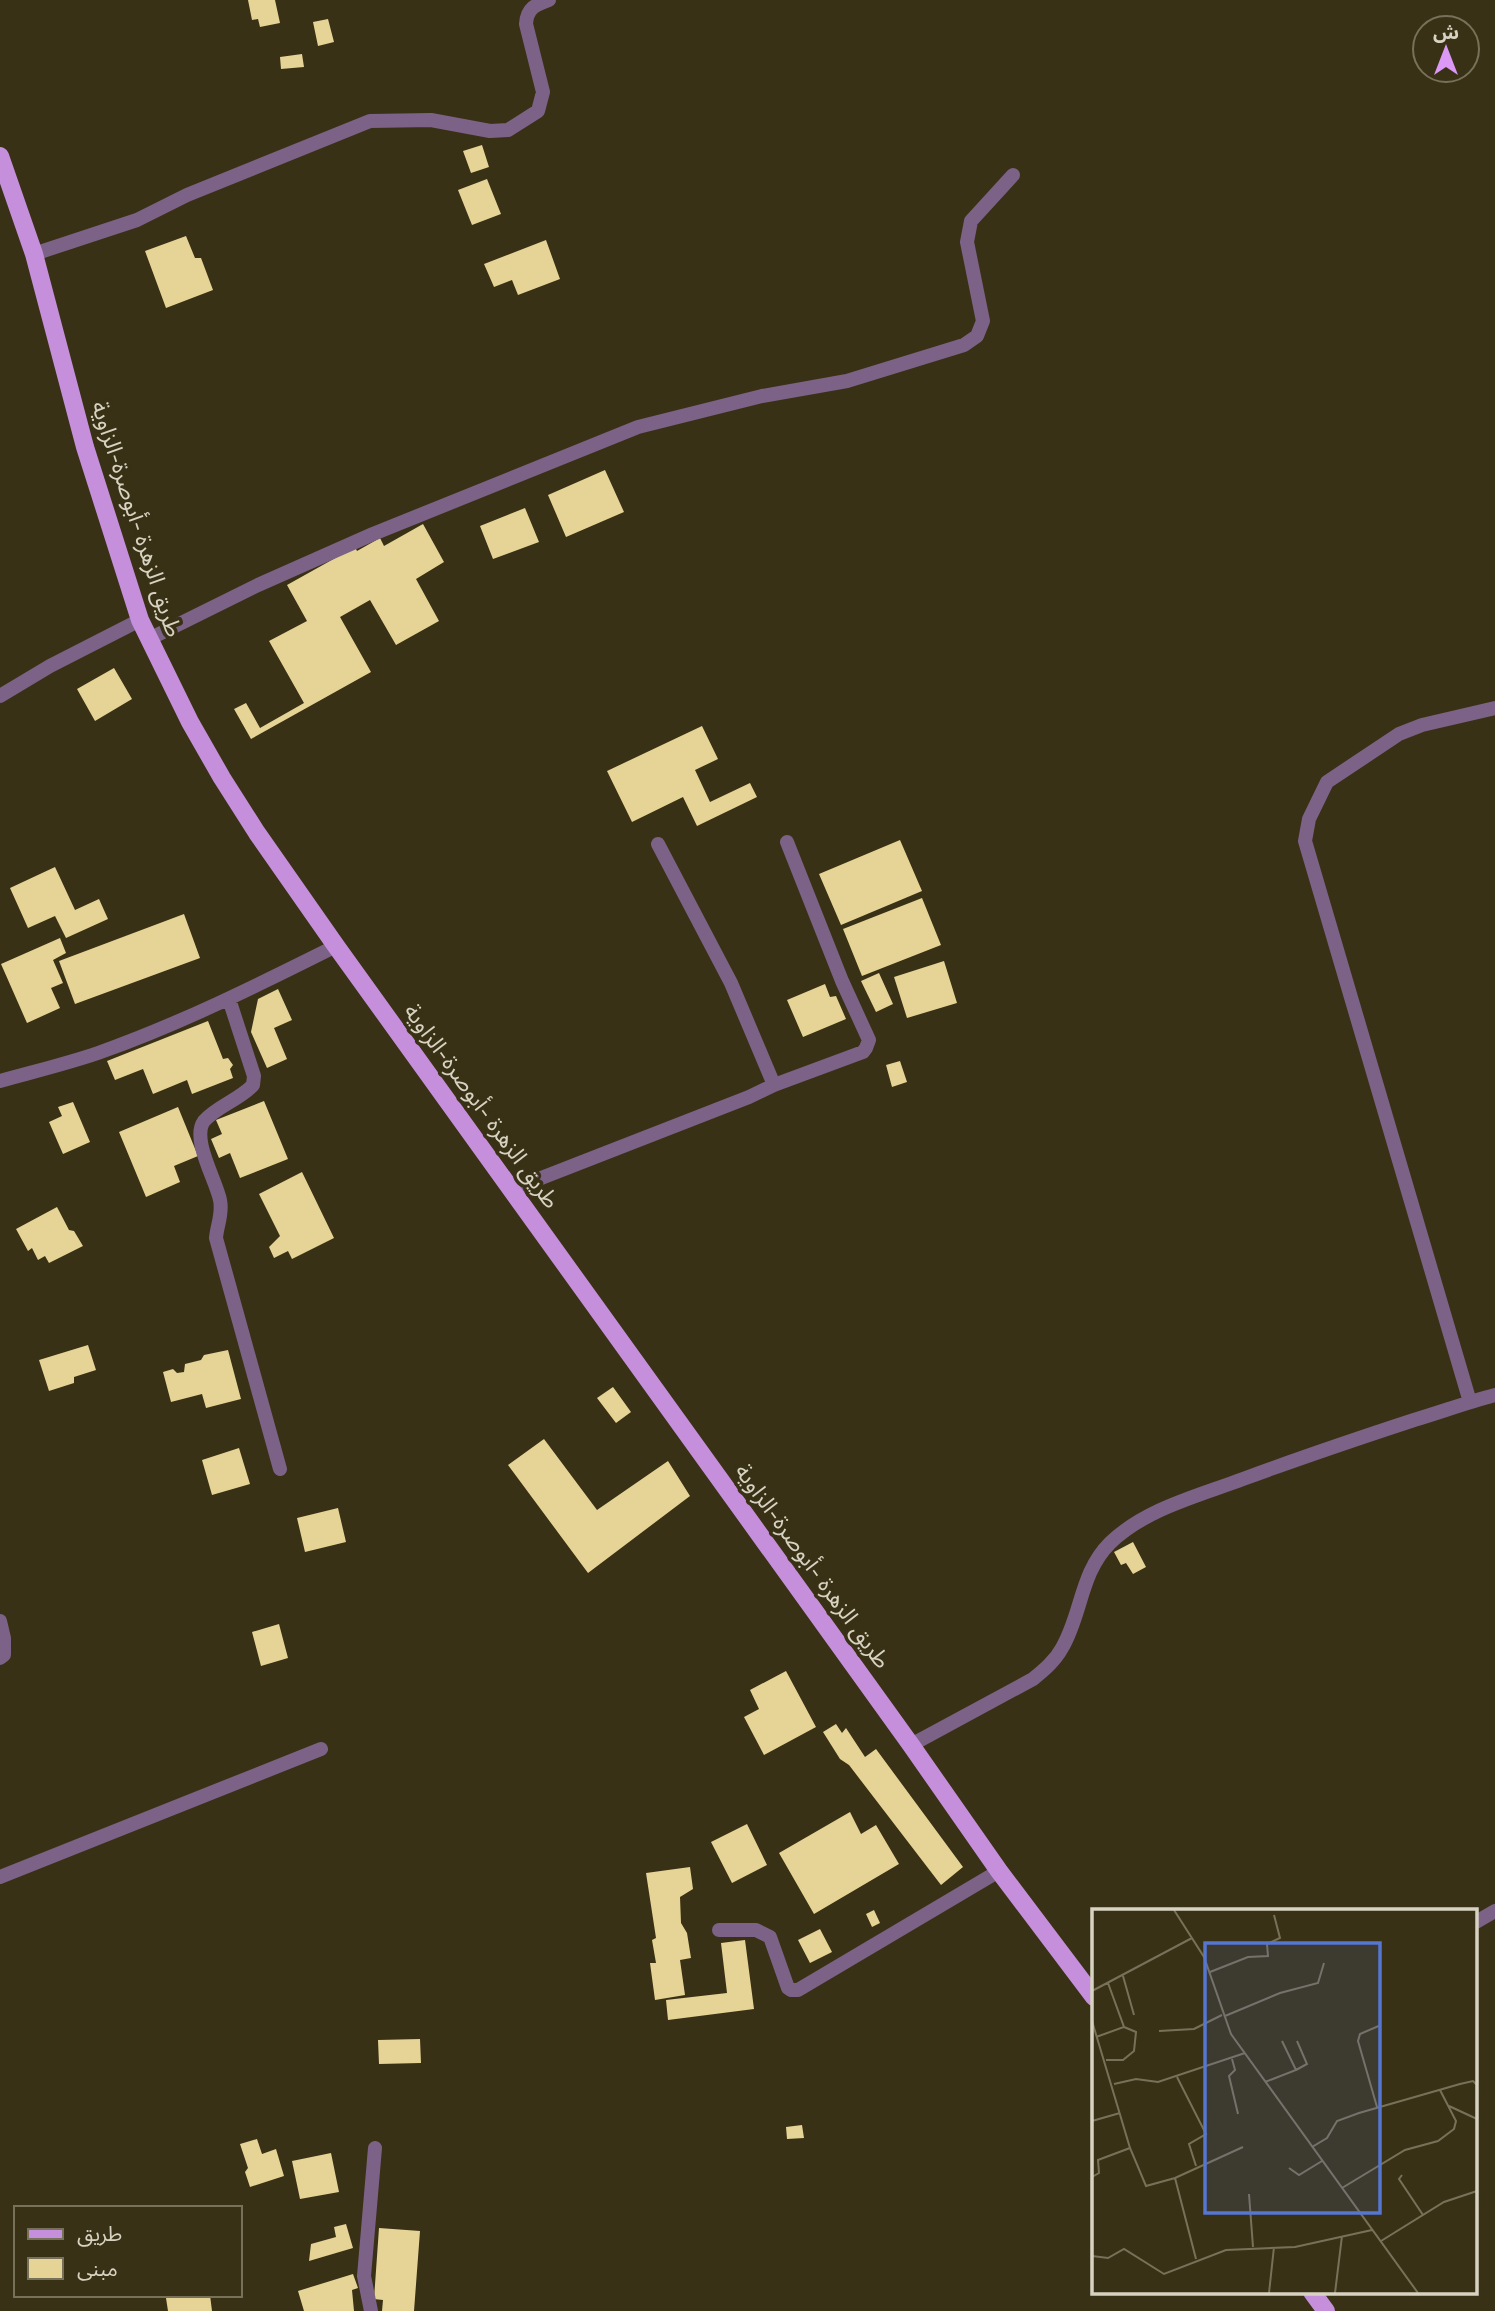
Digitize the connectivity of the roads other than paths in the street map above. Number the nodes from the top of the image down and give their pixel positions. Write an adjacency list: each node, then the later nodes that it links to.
1 (550, 0): 4 (street)
2 (0, 156): 4 (main road, طريق الزهرة -أبوصرة-الزاوية)
3 (1013, 175): 6 (street)
4 (34, 254): 5 (main road, طريق الزهرة -أبوصرة-الزاوية)
5 (140, 620): 6 (main road, طريق الزهرة -أبوصرة-الزاوية); 7 (street)
6 (149, 639): 11 (main road, طريق الزهرة -أبوصرة-الزاوية)
7 (0, 696)
8 (1495, 708): 17 (street)
9 (787, 842): 14 (street)
10 (658, 844): 14 (street)
11 (336, 946): 12 (street); 15 (main road, طريق الزهرة -أبوصرة-الزاوية)
12 (229, 999): 13 (street); 18 (street)
13 (0, 1081)
14 (774, 1085): 15 (street)
15 (513, 1189): 21 (main road, طريق الزهرة -أبوصرة-الزاوية)
16 (1495, 1395): 17 (street)
17 (1470, 1402): 21 (street)
18 (280, 1469)
19 (0, 1621): 20 (street)
20 (0, 1658)
21 (911, 1745): 23 (main road, طريق الزهرة -أبوصرة-الزاوية)
22 (321, 1749): 24 (street)
23 (999, 1871): 27 (street); 28 (main road, طريق الزهرة -أبوصرة-الزاوية)
24 (0, 1877)
25 (1495, 1911): 26 (street)
26 (1478, 1921)
27 (719, 1930)
28 (1092, 1994)
29 (375, 2148): 31 (street)
30 (1312, 2294): 32 (main road)
31 (371, 2311)
32 (1325, 2311)

